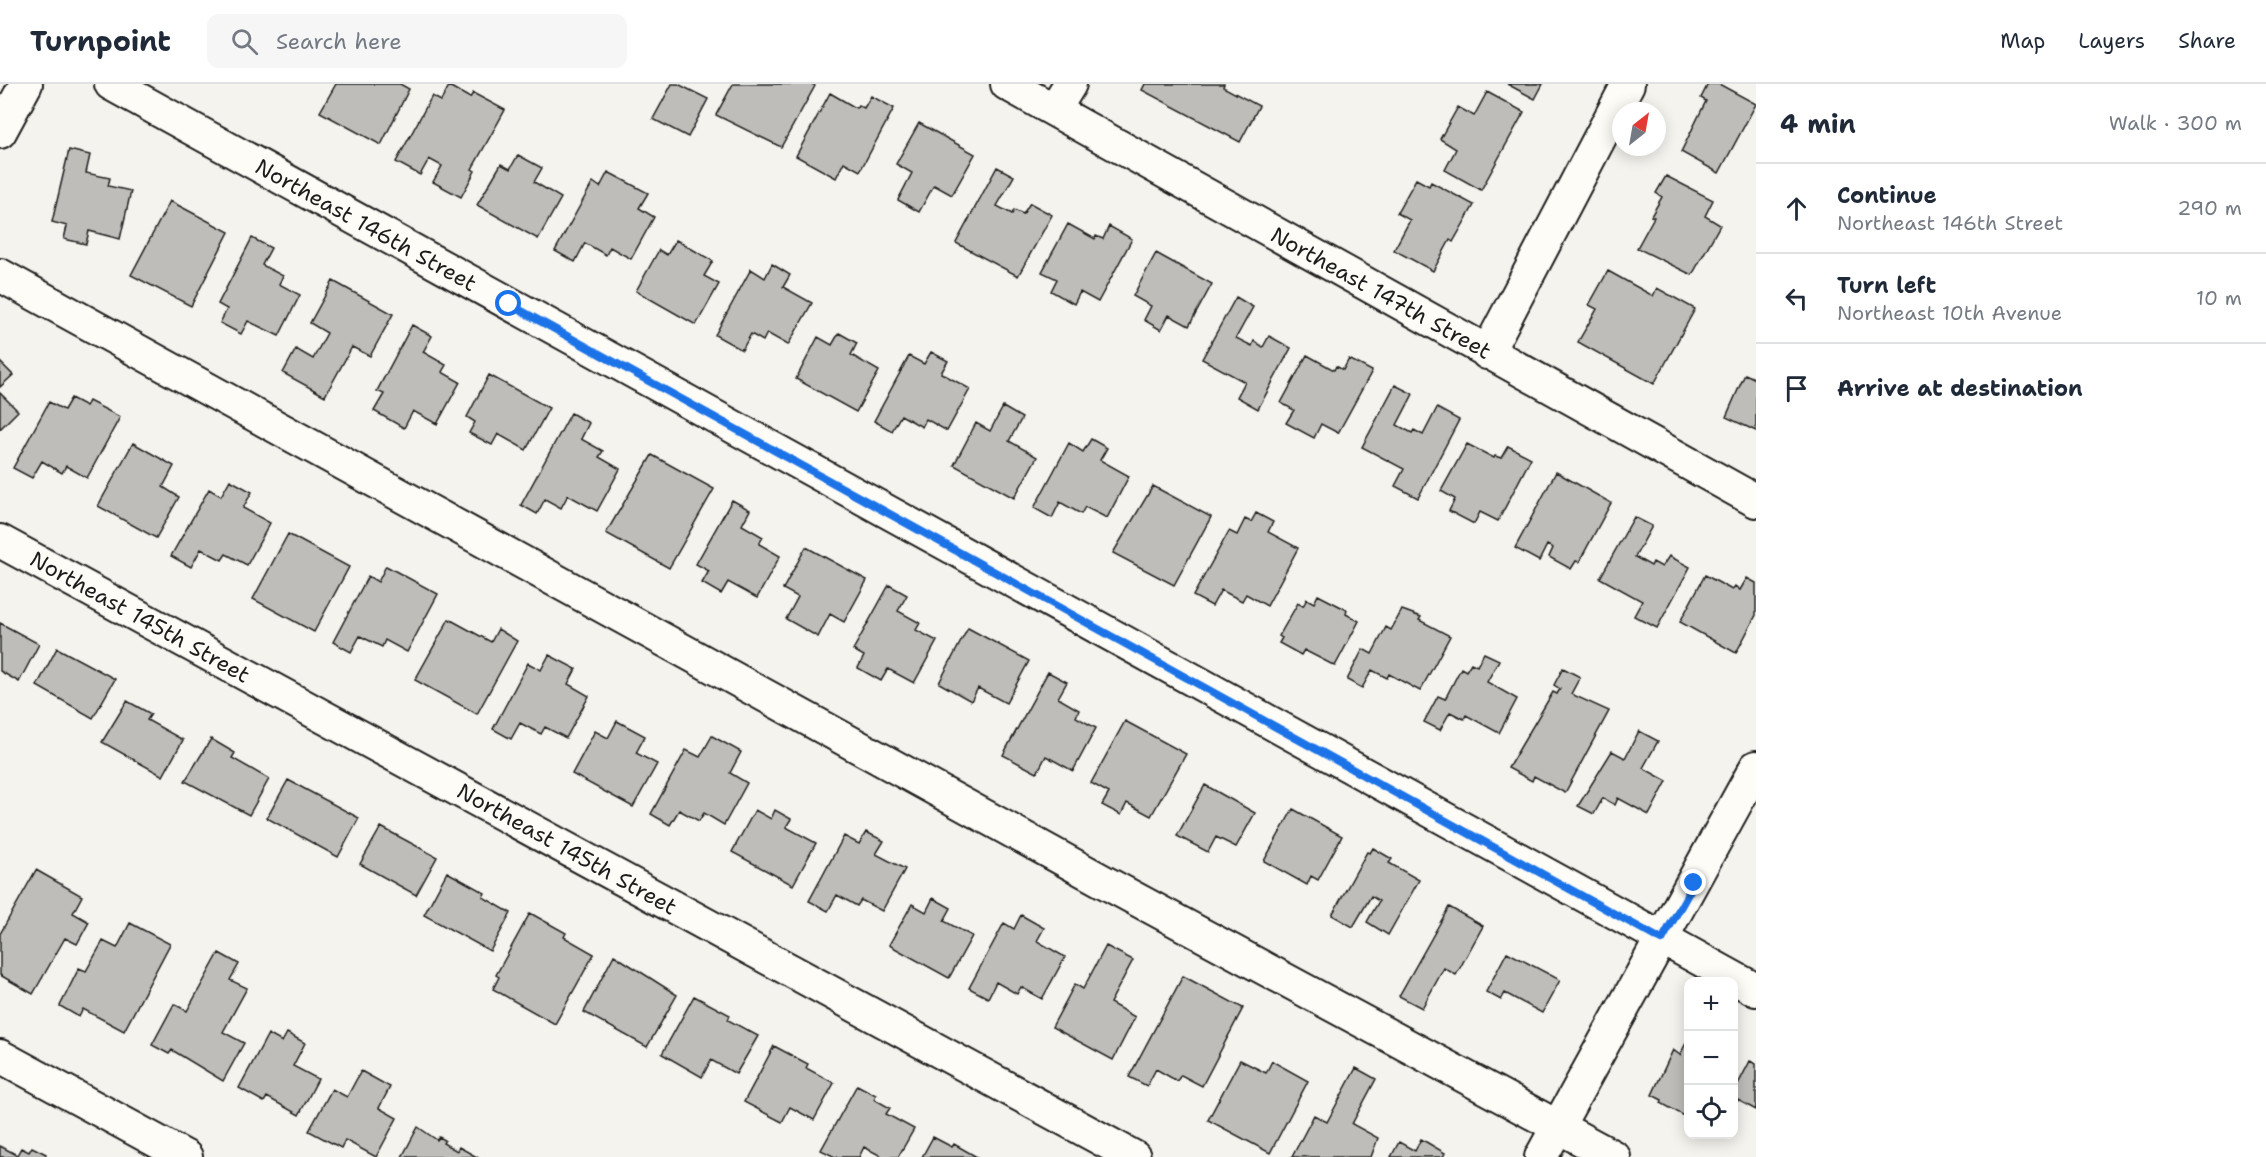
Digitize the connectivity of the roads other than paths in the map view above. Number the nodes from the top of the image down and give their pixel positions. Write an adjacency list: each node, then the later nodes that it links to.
1 (26, 84): 6 (street)
2 (111, 84): 12 (street, Northeast 146th Street)
3 (1007, 84): 5 (street, Northeast 147th Street)
4 (1628, 84): 8 (street)
5 (1062, 97): 8 (street, Northeast 147th Street)
6 (0, 132)
7 (0, 275): 15 (street)
8 (1487, 353): 9 (street, Northeast 147th Street)
9 (1756, 501)
10 (0, 541): 17 (street, Northeast 145th Street)
11 (1756, 767): 12 (street)
12 (1662, 940): 13 (street, Northeast 146th Street); 15 (street)
13 (1756, 990)
14 (0, 1056): 16 (street)
15 (1558, 1126): 18 (street); 19 (street)
16 (186, 1157)
17 (1134, 1157)
18 (1541, 1157)
19 (1614, 1157)

